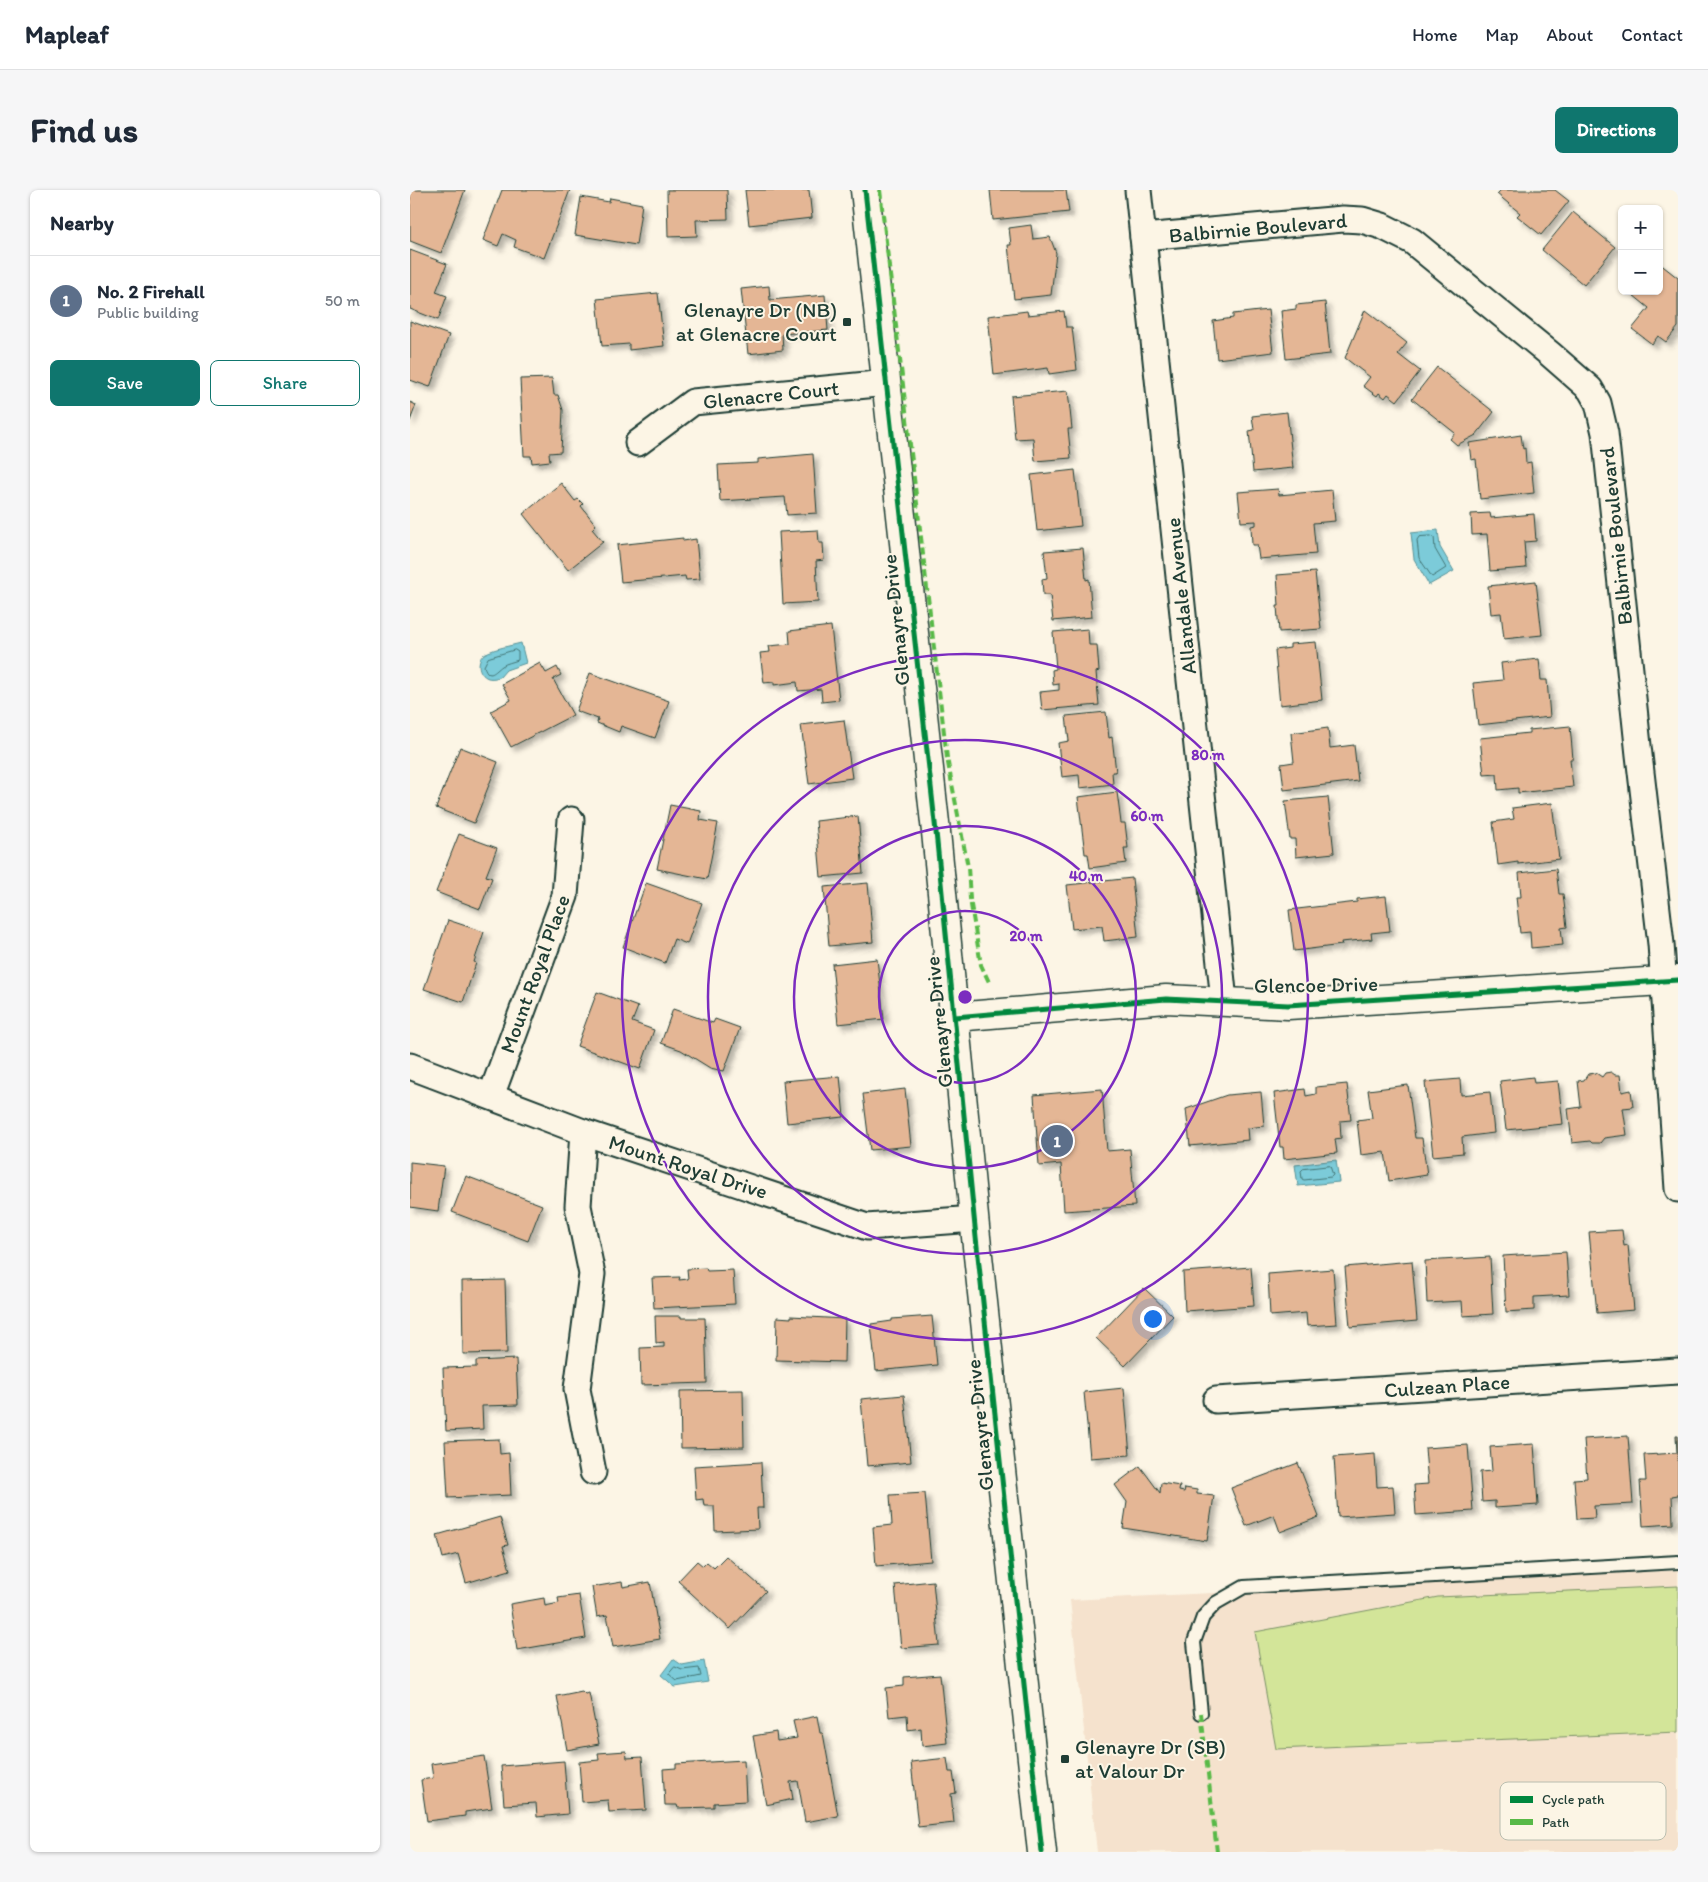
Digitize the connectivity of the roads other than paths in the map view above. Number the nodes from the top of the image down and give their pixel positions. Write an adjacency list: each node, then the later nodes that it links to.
1 (865, 190): 4 (street, Glenayre Drive)
2 (1138, 190): 3 (street, Allandale Avenue)
3 (1143, 237): 7 (street, Balbirnie Boulevard); 8 (street, Allandale Avenue)
4 (886, 383): 5 (street, Glenacre Court); 9 (street, Glenayre Drive)
5 (638, 443)
6 (571, 820): 11 (street, Mount Royal Place)
7 (1670, 981): 8 (street, Glencoe Drive); 13 (street, Balbirnie Boulevard)
8 (1224, 1001): 9 (street, Glencoe Drive)
9 (955, 1017): 14 (street, Glenayre Drive)
10 (410, 1066): 11 (street, Mount Royal Drive)
11 (491, 1096): 12 (street, Mount Royal Drive)
12 (584, 1132): 14 (street, Mount Royal Drive); 17 (street)
13 (1678, 1188)
14 (974, 1219): 20 (street, Glenayre Drive)
15 (1678, 1371): 16 (street, Culzean Place)
16 (1216, 1400)
17 (592, 1472)
18 (1678, 1562): 19 (lane)
19 (1201, 1714)
20 (1042, 1852)

